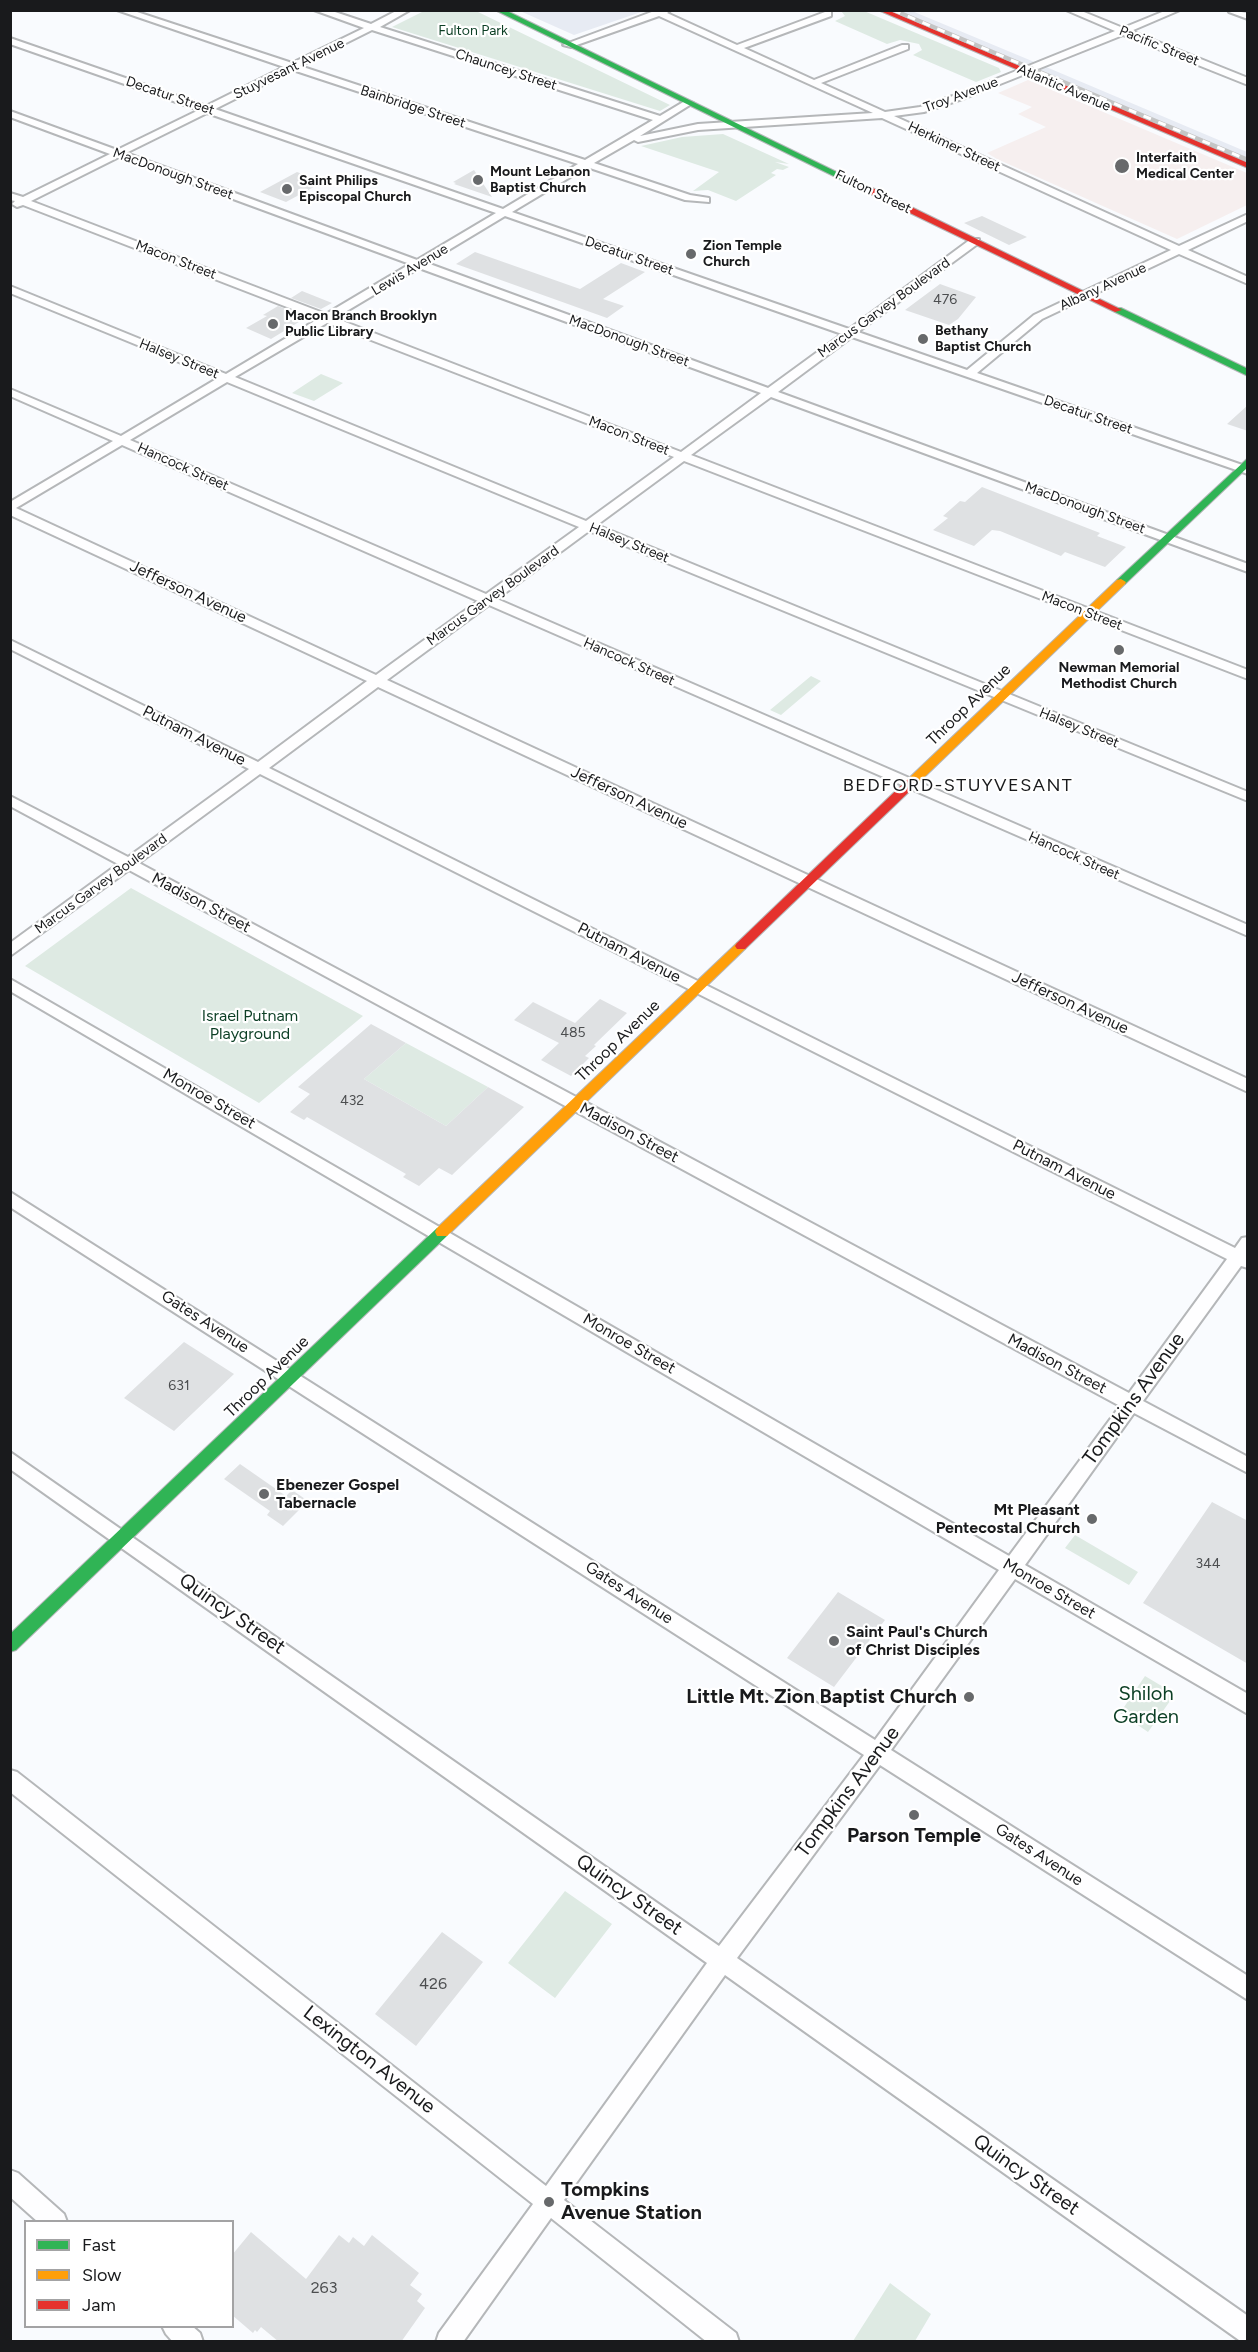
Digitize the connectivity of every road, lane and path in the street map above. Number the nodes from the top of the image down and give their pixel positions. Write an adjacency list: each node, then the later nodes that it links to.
1 (121, 10): 19 (street, Bainbridge Street)
2 (318, 10): 13 (street, Chauncey Street)
3 (406, 10): 13 (street, Stuyvesant Avenue)
4 (498, 10): 16 (main road, Fulton Street)
5 (881, 10): 20 (main road, Atlantic Avenue)
6 (917, 10): 20 (main road, Atlantic Avenue)
7 (1070, 10): 14 (street, Pacific Street)
8 (1176, 10): 14 (street, Troy Avenue)
9 (1232, 10): 12 (street)
10 (664, 12): 16 (street); 18 (street, Herkimer Street)
11 (828, 14): 18 (street)
12 (1248, 16)
13 (372, 28): 19 (street, Stuyvesant Avenue); 32 (street, Chauncey Street)
14 (1123, 32): 20 (street, Troy Avenue); 23 (street, Pacific Street)
15 (10, 41): 29 (street, Decatur Street)
16 (568, 45): 26 (main road, Fulton Street)
17 (905, 47): 24 (street)
18 (736, 48): 24 (street, Herkimer Street)
19 (292, 67): 29 (street, Stuyvesant Avenue); 37 (street, Bainbridge Street)
20 (1034, 68): 21 (main road, Atlantic Avenue); 22 (main road, Atlantic Avenue); 25 (main road); 31 (street, Troy Avenue)
21 (1063, 72)
22 (1045, 80): 25 (main road); 38 (main road, Atlantic Avenue)
23 (1248, 82)
24 (813, 83): 31 (street, Herkimer Street)
25 (1085, 89): 27 (main road)
26 (688, 103): 32 (street, Lewis Avenue); 33 (main road, Fulton Street)
27 (1119, 103): 28 (main road); 36 (main road)
28 (1149, 108)
29 (208, 109): 35 (street, Stuyvesant Avenue); 43 (street, Decatur Street)
30 (10, 114): 35 (street, MacDonough Street)
31 (885, 116): 33 (street, Troy Avenue); 46 (street, Herkimer Street)
32 (660, 119): 34 (street, Lewis Avenue)
33 (734, 125): 34 (street, Lewis Avenue); 45 (main road, Fulton Street)
34 (623, 143): 37 (street, Lewis Avenue)
35 (118, 154): 41 (street, Stuyvesant Avenue); 47 (street, MacDonough Street)
36 (1248, 158)
37 (587, 165): 40 (street, Bainbridge Street); 43 (street, Lewis Avenue)
38 (1248, 166)
39 (10, 196): 41 (street, Macon Street)
40 (705, 200)
41 (23, 201): 42 (street, Stuyvesant Avenue); 51 (street, Macon Street)
42 (10, 207)
43 (506, 213): 47 (street, Lewis Avenue); 52 (street, Decatur Street)
44 (1248, 217): 46 (street, Albany Avenue)
45 (975, 241): 50 (main road, Fulton Street); 52 (street, Marcus Garvey Boulevard)
46 (1180, 250): 48 (street, Herkimer Street); 50 (street, Albany Avenue)
47 (420, 264): 51 (street, Lewis Avenue); 57 (street, MacDonough Street)
48 (1248, 281)
49 (10, 289): 55 (street, Halsey Street)
50 (1086, 295): 53 (main road, Fulton Street); 54 (street, Albany Avenue)
51 (328, 319): 55 (street, Lewis Avenue); 59 (street, Macon Street)
52 (852, 333): 54 (street, Decatur Street); 57 (street, Marcus Garvey Boulevard)
53 (1248, 373)
54 (969, 374): 60 (street, Decatur Street)
55 (227, 379): 58 (street, Lewis Avenue); 62 (street, Halsey Street)
56 (10, 392): 58 (street, Hancock Street)
57 (769, 392): 59 (street, Marcus Garvey Boulevard); 63 (street, MacDonough Street)
58 (123, 441): 61 (street, Lewis Avenue); 65 (street, Hancock Street)
59 (681, 457): 62 (street, Marcus Garvey Boulevard); 66 (street, Macon Street)
60 (1245, 467): 63 (main road, Throop Avenue)
61 (10, 509): 69 (street, Jefferson Avenue)
62 (588, 526): 65 (street, Marcus Garvey Boulevard); 70 (street, Halsey Street)
63 (1166, 538): 64 (street, MacDonough Street); 66 (main road, Throop Avenue)
64 (1248, 568)
65 (487, 600): 69 (street, Marcus Garvey Boulevard); 72 (street, Hancock Street)
66 (1088, 613): 68 (street, Macon Street); 70 (main road, Throop Avenue)
67 (10, 644): 71 (street, Putnam Avenue)
68 (1248, 675)
69 (377, 680): 71 (street, Marcus Garvey Boulevard); 76 (street, Jefferson Avenue)
70 (1002, 696): 72 (main road, Throop Avenue); 73 (street, Halsey Street)
71 (259, 768): 75 (street, Marcus Garvey Boulevard); 80 (street, Putnam Avenue)
72 (910, 784): 76 (main road, Throop Avenue); 77 (street, Hancock Street)
73 (1248, 797)
74 (10, 800): 75 (street, Madison Street)
75 (129, 864): 78 (street, Marcus Garvey Boulevard); 82 (street, Madison Street)
76 (808, 881): 80 (main road, Throop Avenue); 81 (street, Jefferson Avenue)
77 (1248, 931)
78 (10, 951)
79 (10, 984): 84 (street, Monroe Street)
80 (698, 987): 82 (main road, Throop Avenue); 85 (street, Putnam Avenue)
81 (1248, 1086)
82 (576, 1104): 84 (main road, Throop Avenue); 87 (street, Madison Street)
83 (10, 1198): 86 (street, Gates Avenue)
84 (440, 1233): 86 (main road, Throop Avenue); 91 (street, Monroe Street)
85 (1244, 1254): 87 (street, Tompkins Avenue)
86 (291, 1377): 90 (main road, Throop Avenue); 94 (street, Gates Avenue)
87 (1131, 1403): 89 (street, Madison Street); 91 (street, Tompkins Avenue)
88 (10, 1459): 90 (street, Quincy Street)
89 (1248, 1466)
90 (123, 1538): 92 (main road, Throop Avenue); 96 (street, Quincy Street)
91 (1012, 1567): 93 (street, Monroe Street); 94 (street, Tompkins Avenue)
92 (10, 1645)
93 (1248, 1705)
94 (878, 1752): 96 (street, Tompkins Avenue); 97 (street, Gates Avenue)
95 (10, 1779): 99 (street, Lexington Avenue)
96 (722, 1961): 99 (street, Tompkins Avenue); 102 (street, Quincy Street)
97 (1248, 1989)
98 (10, 2181): 100 (street)
99 (550, 2202): 104 (street, Tompkins Avenue); 105 (street, Lexington Avenue)
100 (54, 2220)
101 (176, 2328): 103 (street)
102 (1248, 2331)
103 (191, 2342)
104 (448, 2342)
105 (727, 2342)

